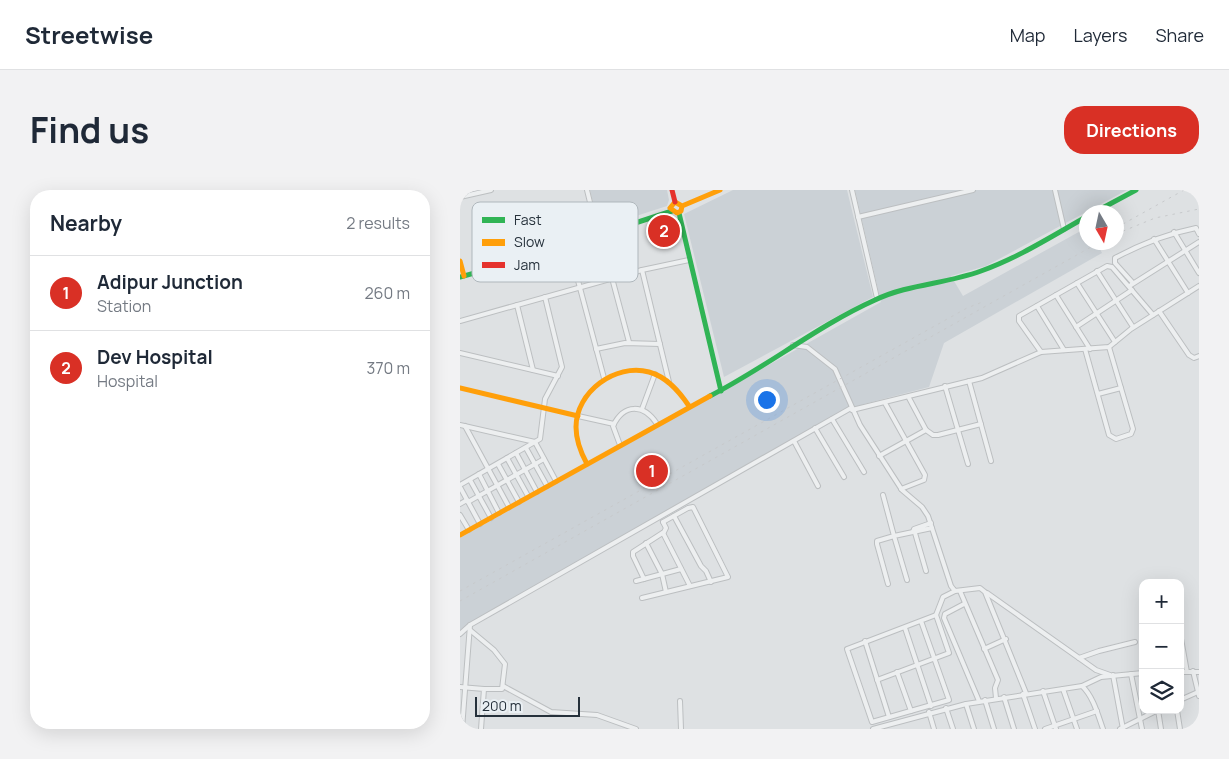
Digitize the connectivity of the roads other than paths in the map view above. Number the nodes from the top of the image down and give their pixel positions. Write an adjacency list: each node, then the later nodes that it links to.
1 (491, 190): 8 (street)
2 (672, 190): 10 (main road)
3 (720, 190): 12 (main road)
4 (852, 190): 15 (street)
5 (973, 190): 15 (street)
6 (1055, 190): 18 (street)
7 (1136, 190): 11 (main road)
8 (474, 192): 9 (street)
9 (460, 197)
10 (675, 202): 12 (main road); 13 (main road)
11 (1108, 205)
12 (682, 206): 14 (main road)
13 (671, 210): 14 (main road); 16 (main road)
14 (679, 213): 24 (main road)
15 (858, 217): 43 (street)
16 (638, 221)
17 (1079, 221): 18 (main road)
18 (1064, 229): 43 (main road)
19 (1174, 232): 20 (street); 21 (street); 23 (street)
20 (1199, 234)
21 (1154, 239): 25 (street); 36 (street)
22 (1199, 242): 23 (street)
23 (1185, 251): 25 (street); 30 (street)
24 (689, 260): 27 (street); 73 (main road)
25 (1169, 260): 36 (street); 40 (street)
26 (460, 261): 31 (main road)
27 (642, 270): 28 (street); 55 (street)
28 (638, 271)
29 (1098, 271): 35 (street); 36 (street); 44 (street)
30 (1199, 273)
31 (462, 275)
32 (579, 282): 38 (street)
33 (598, 282): 38 (street)
34 (613, 282): 53 (street)
35 (1077, 282): 41 (street); 48 (street)
36 (1131, 285): 39 (street)
37 (1199, 286): 40 (street)
38 (580, 287): 42 (street); 59 (street)
39 (1132, 290): 44 (street); 49 (street)
40 (1188, 293): 47 (street)
41 (1056, 295): 46 (street); 51 (street)
42 (545, 297): 45 (street); 66 (street)
43 (877, 298): 56 (main road)
44 (1116, 301): 48 (street); 52 (street)
45 (517, 305): 50 (street); 64 (street)
46 (1037, 306): 60 (street); 61 (street)
47 (1159, 311): 49 (street); 63 (street)
48 (1097, 313): 51 (street); 54 (street)
49 (1153, 315): 52 (street)
50 (460, 321)
51 (1076, 327): 58 (street)
52 (1133, 327): 54 (street)
53 (629, 342): 55 (street); 59 (street)
54 (1115, 342): 57 (street)
55 (660, 344): 69 (street)
56 (791, 345): 73 (main road); 80 (street)
57 (1109, 347): 58 (street); 72 (street)
58 (1088, 349): 60 (street); 74 (street)
59 (596, 350): 67 (street)
60 (1064, 350): 61 (street)
61 (1041, 352): 68 (street)
62 (460, 353): 64 (street)
63 (1199, 356)
64 (533, 370): 66 (street)
65 (654, 374): 67 (main road); 69 (main road); 79 (street)
66 (558, 376): 78 (street)
67 (604, 378): 81 (main road)
68 (969, 381): 70 (street); 85 (street)
69 (669, 382): 77 (main road)
70 (945, 386): 75 (street); 89 (street)
71 (460, 388): 78 (main road)
72 (1121, 388): 74 (street); 74 (street)
73 (721, 391): 77 (main road)
74 (1098, 394)
75 (909, 398): 76 (street); 88 (street)
76 (885, 403): 80 (street); 90 (street)
77 (689, 406): 84 (main road)
78 (544, 408): 81 (main road); 92 (street)
79 (642, 409): 83 (street); 84 (street)
80 (851, 409): 82 (street); 96 (street)
81 (578, 416): 83 (street); 102 (main road)
82 (832, 419): 87 (street); 106 (street)
83 (614, 424): 93 (street)
84 (657, 424): 93 (main road)
85 (981, 424): 89 (street); 99 (street)
86 (462, 425): 92 (street); 104 (street)
87 (815, 428): 91 (street); 109 (street)
88 (926, 430): 89 (street); 90 (street)
89 (958, 430): 103 (street)
90 (907, 440): 96 (street); 117 (street)
91 (794, 441): 116 (street); 130 (street)
92 (535, 442): 94 (street); 98 (street)
93 (620, 445): 102 (main road)
94 (526, 448): 95 (street); 101 (street)
95 (516, 453): 97 (street); 105 (street)
96 (879, 456): 117 (street)
97 (507, 458): 100 (street); 108 (street)
98 (544, 459): 101 (street); 112 (street)
99 (991, 461)
100 (498, 464): 104 (street); 111 (street)
101 (535, 464): 105 (street); 115 (street)
102 (587, 464): 112 (main road)
103 (968, 464)
104 (488, 469): 107 (street); 114 (street)
105 (525, 470): 108 (street); 119 (street)
106 (864, 472)
107 (479, 474): 110 (street); 118 (street)
108 (516, 475): 111 (street); 122 (street)
109 (844, 477)
110 (470, 480): 113 (street); 121 (street)
111 (507, 480): 114 (street); 124 (street)
112 (556, 481): 115 (main road)
113 (460, 486): 123 (street)
114 (497, 486): 118 (street); 126 (street)
115 (547, 486): 119 (main road)
116 (818, 486)
117 (901, 488): 134 (street)
118 (488, 491): 121 (street); 127 (street)
119 (537, 492): 122 (main road)
120 (883, 494): 139 (street)
121 (479, 496): 123 (street); 131 (street)
122 (528, 496): 124 (main road)
123 (467, 501): 125 (street); 133 (street)
124 (519, 502): 126 (main road)
125 (460, 504)
126 (509, 507): 127 (main road)
127 (499, 513): 131 (main road)
128 (460, 515): 135 (street)
129 (674, 516): 132 (street); 147 (street); 147 (street)
130 (661, 517): 132 (street); 157 (street)
131 (490, 518): 133 (main road)
132 (663, 522): 137 (street)
133 (480, 524): 135 (main road)
134 (931, 526): 136 (street); 150 (street)
135 (468, 530): 138 (main road)
136 (914, 532): 139 (street); 142 (street)
137 (663, 533): 140 (street); 141 (street)
138 (460, 535)
139 (894, 536): 145 (street); 148 (street)
140 (646, 543): 143 (street); 144 (street)
141 (681, 569): 143 (street); 149 (street)
142 (926, 572)
143 (662, 574): 144 (street); 151 (street)
144 (644, 579): 146 (street)
145 (907, 580)
146 (636, 581)
147 (711, 582): 149 (street)
148 (888, 584)
149 (690, 586): 151 (street)
150 (958, 591): 152 (street); 154 (street); 155 (street)
151 (666, 592): 153 (street)
152 (985, 592): 160 (street); 165 (street)
153 (642, 598)
154 (964, 604): 163 (street); 189 (street)
155 (936, 615): 156 (street); 166 (street)
156 (922, 621): 158 (street); 166 (street)
157 (470, 628): 159 (street); 176 (street); 178 (street)
158 (904, 628): 161 (street); 167 (street)
159 (460, 634)
160 (1006, 639): 163 (street); 182 (street)
161 (865, 641): 175 (street); 199 (street)
162 (1135, 642): 165 (street)
163 (984, 649): 185 (street)
164 (1184, 655): 170 (street)
165 (1079, 658): 174 (street)
166 (935, 659): 167 (street); 191 (street)
167 (917, 666): 169 (street); 191 (street)
168 (1193, 671): 170 (street); 171 (street); 183 (street)
169 (898, 672): 175 (street); 193 (street)
170 (1187, 672)
171 (1199, 672)
172 (1139, 673): 173 (street)
173 (1131, 674): 174 (street); 201 (street)
174 (1111, 675): 177 (street); 217 (street)
175 (877, 680): 199 (street)
176 (504, 686): 179 (street); 205 (street)
177 (1082, 686): 180 (street); 194 (street)
178 (462, 687): 179 (street); 203 (street)
179 (484, 689): 204 (street)
180 (1063, 689): 181 (street); 200 (street)
181 (1043, 691): 182 (street); 202 (street)
182 (1025, 693): 184 (street); 213 (street)
183 (1198, 694): 186 (street)
184 (1004, 697): 185 (street); 212 (street)
185 (996, 698): 187 (street)
186 (1184, 699)
187 (985, 700): 189 (street); 211 (street)
188 (680, 701): 206 (street)
189 (979, 701): 190 (street)
190 (966, 704): 192 (street); 210 (street)
191 (931, 706): 193 (street)
192 (946, 708): 195 (street); 209 (street)
193 (911, 711): 199 (street)
194 (1097, 711): 200 (street); 216 (street)
195 (929, 712): 207 (street); 208 (street)
196 (1150, 714): 201 (street)
197 (1159, 714): 219 (street)
198 (1178, 714): 220 (street)
199 (890, 717)
200 (1073, 719): 202 (street); 215 (street)
201 (1140, 719): 217 (street); 218 (street)
202 (1055, 727): 214 (street)
203 (462, 729)
204 (481, 729)
205 (636, 729)
206 (681, 729)
207 (874, 729)
208 (934, 729)
209 (953, 729)
210 (974, 729)
211 (994, 729)
212 (1014, 729)
213 (1035, 729)
214 (1045, 729)
215 (1076, 729)
216 (1103, 729)
217 (1122, 729)
218 (1142, 729)
219 (1161, 729)
220 (1180, 729)

